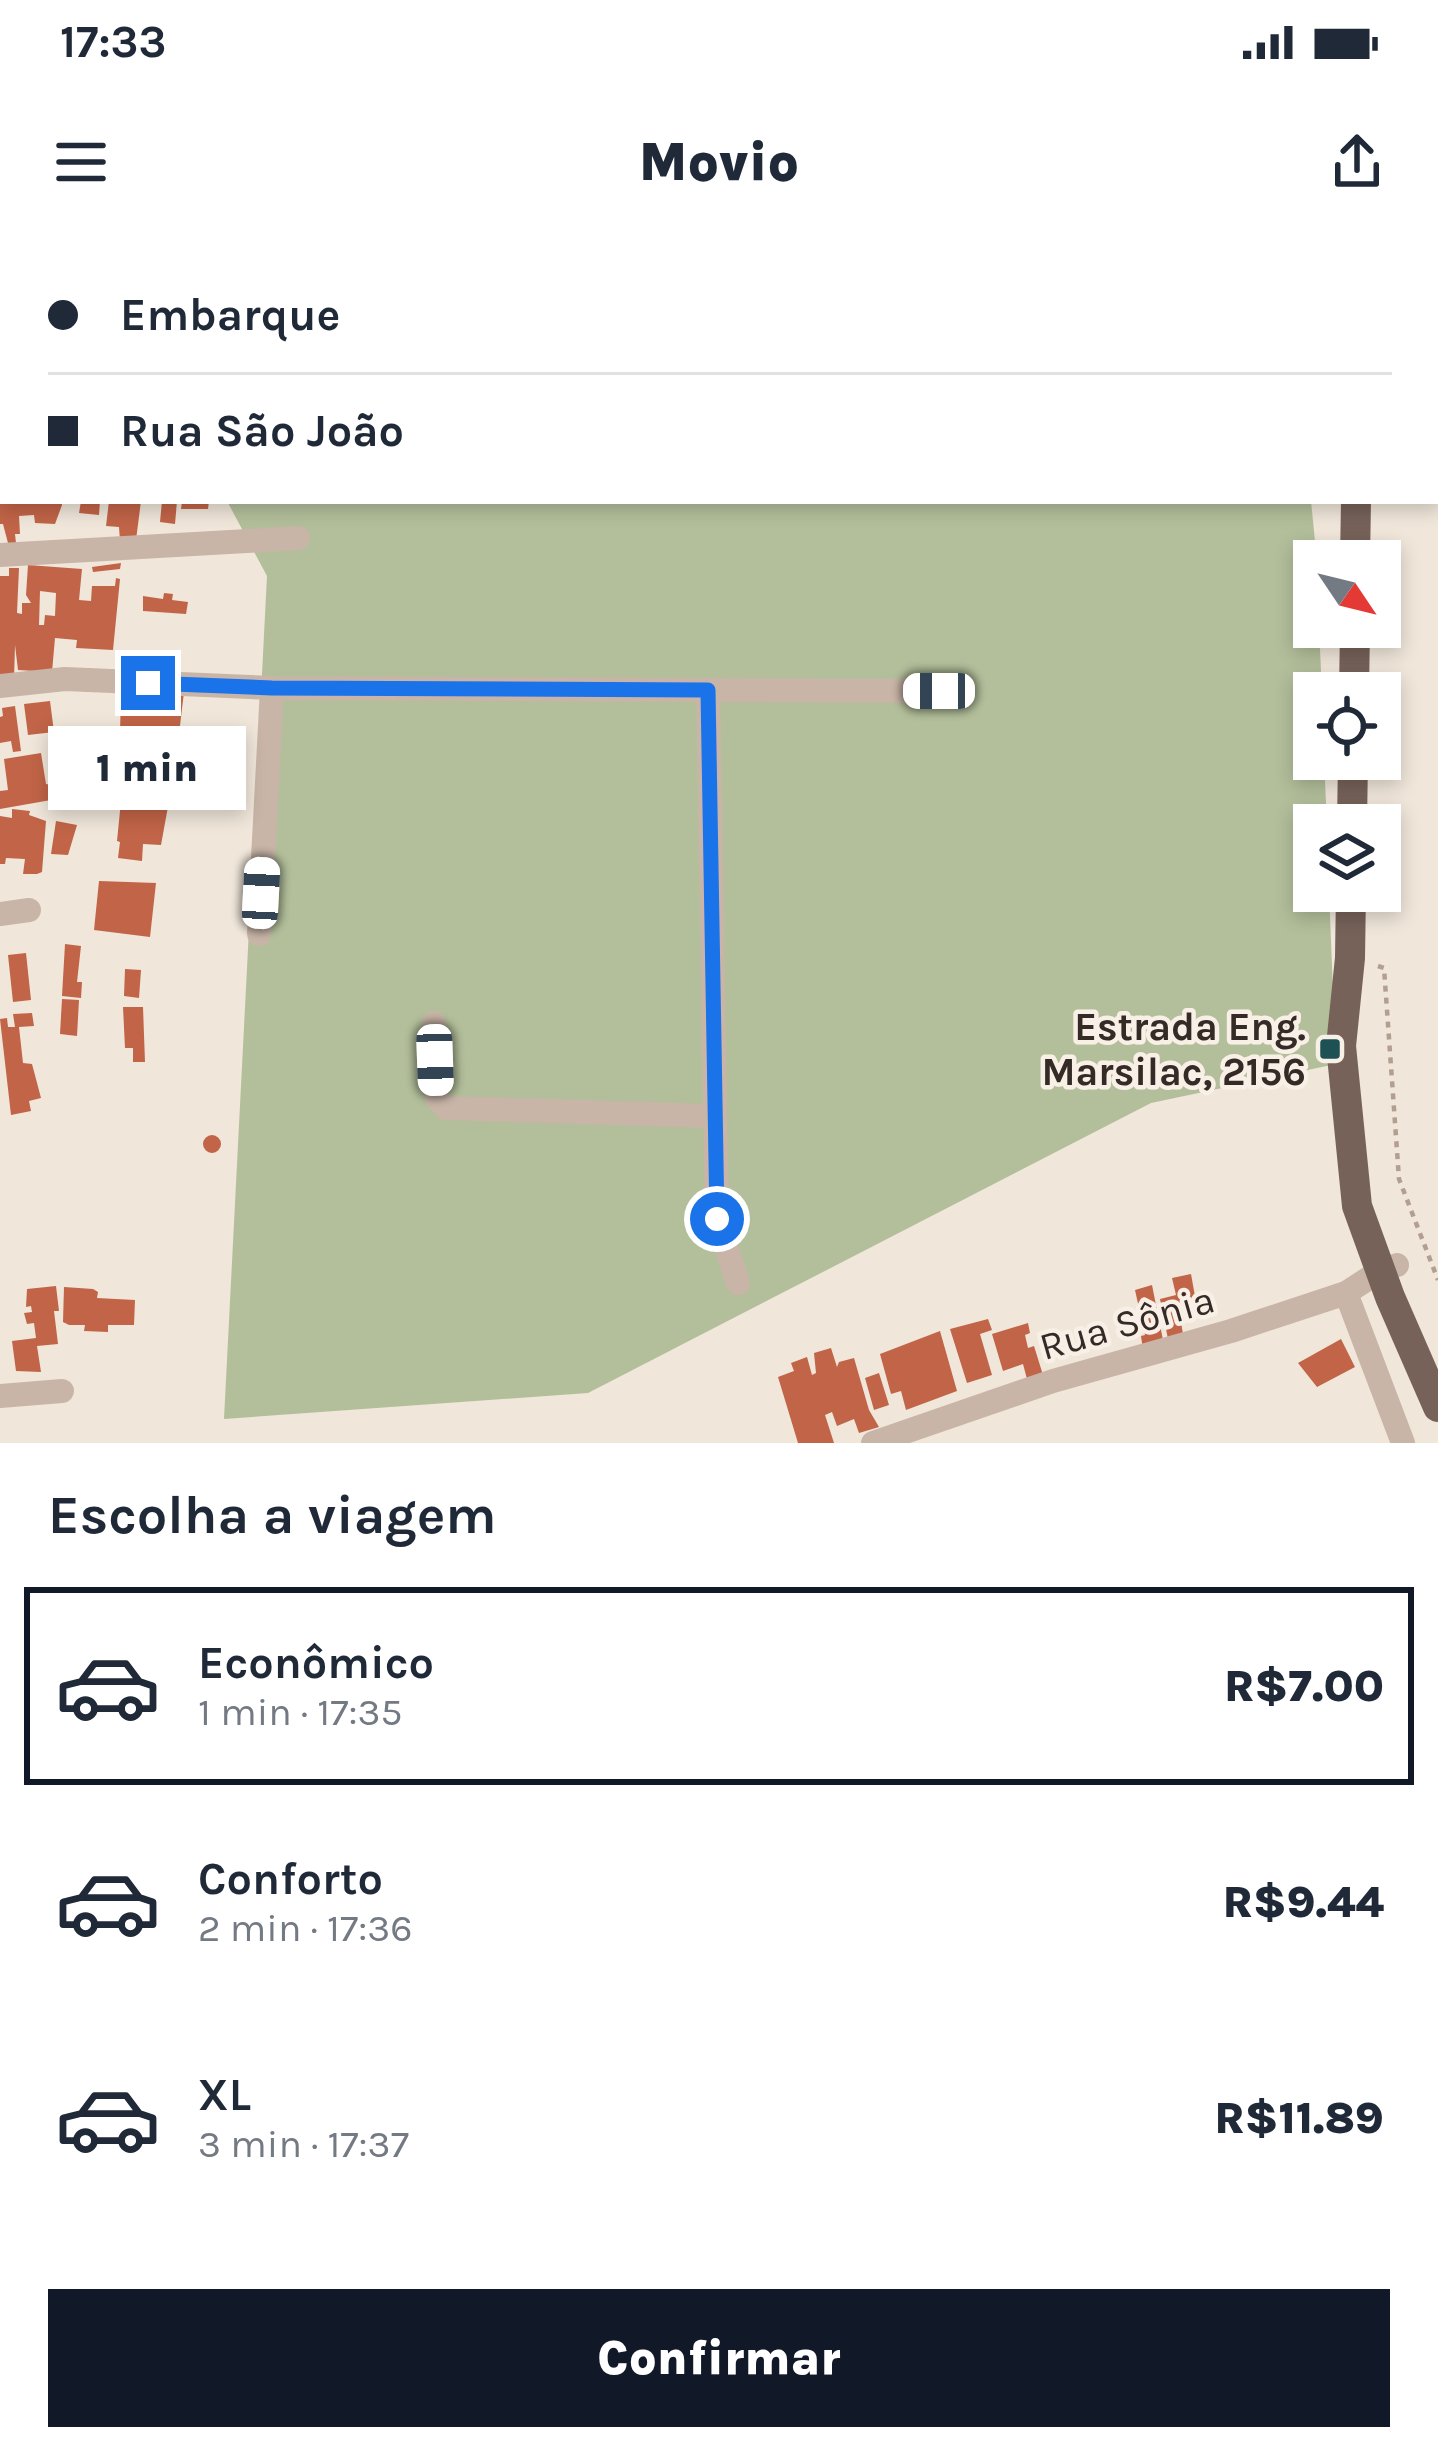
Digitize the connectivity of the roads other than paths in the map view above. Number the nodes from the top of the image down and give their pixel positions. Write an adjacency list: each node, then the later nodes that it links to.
1 (1356, 504): 3 (main road)
2 (298, 538): 4 (street)
3 (1355, 540)
4 (0, 555)
5 (0, 686): 6 (street)
6 (272, 688): 7 (street); 12 (street)
7 (708, 690): 8 (street); 14 (street)
8 (939, 691)
9 (29, 910): 11 (street)
10 (1351, 912): 15 (main road)
11 (0, 914)
12 (259, 934)
13 (434, 1022): 14 (street)
14 (715, 1116): 16 (street)
15 (1389, 1268): 17 (street, Rua Sônia); 18 (main road); 21 (main road)
16 (738, 1283)
17 (1346, 1292): 22 (street, Rua Sônia); 23 (street)
18 (1438, 1363)
19 (62, 1390): 20 (street)
20 (0, 1396)
21 (1438, 1407)
22 (873, 1443)
23 (1403, 1443)

